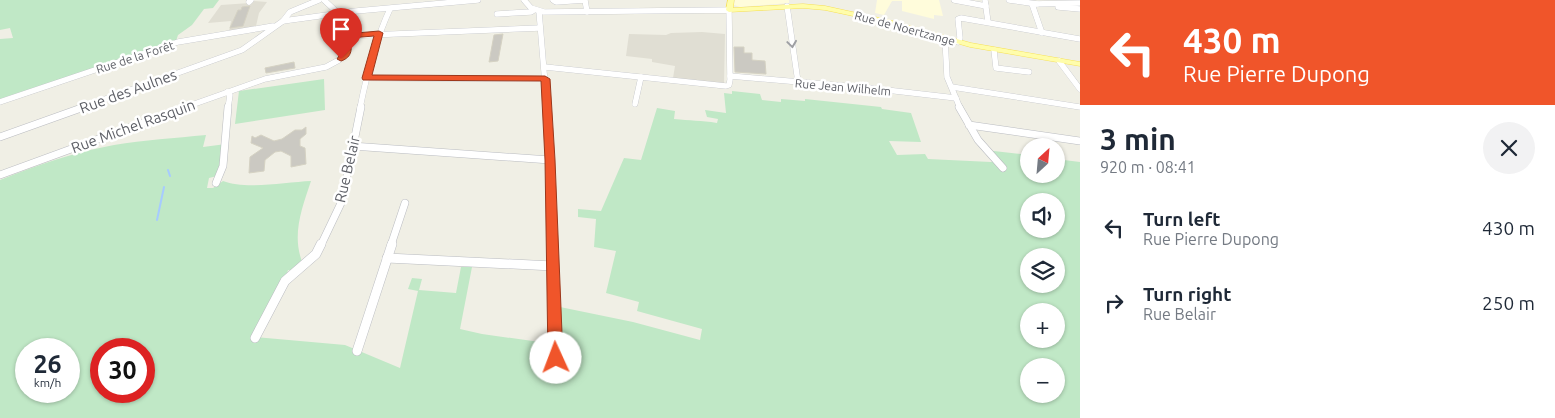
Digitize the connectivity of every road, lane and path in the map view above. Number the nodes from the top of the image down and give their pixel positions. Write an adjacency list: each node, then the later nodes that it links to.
1 (319, 0): 25 (street)
2 (324, 0): 22 (street)
3 (420, 0): 15 (street)
4 (478, 0): 15 (street)
5 (524, 0): 19 (street)
6 (553, 0): 7 (street)
7 (586, 0): 21 (street)
8 (731, 0): 20 (main road)
9 (954, 0): 12 (street)
10 (1009, 0): 11 (street)
11 (1030, 2): 14 (street); 30 (street)
12 (986, 3): 26 (street)
13 (1080, 3): 14 (street)
14 (1053, 5): 18 (street)
15 (413, 6): 17 (street)
16 (787, 6): 20 (main road, Rue de Noertzange); 32 (main road, Rue de Noertzange); 44 (street, one-way to 44)
17 (390, 9): 22 (street); 29 (street, Rue Belair)
18 (1077, 9): 24 (street)
19 (537, 10): 21 (street); 23 (street); 28 (street)
20 (729, 10): 21 (street); 40 (street)
21 (587, 12)
22 (338, 13): 25 (street); 31 (street)
23 (497, 14)
24 (1080, 16)
25 (283, 21): 27 (street)
26 (988, 22): 30 (street); 34 (street)
27 (273, 26): 49 (street, Rue de la Forêt); 53 (street, Rue des Aulnes)
28 (540, 28): 29 (street); 38 (street)
29 (379, 33): 31 (street); 42 (street, Rue Belair)
30 (1042, 33): 33 (street)
31 (345, 36): 47 (street, Rue Michel Rasquin)
32 (945, 38): 34 (main road, Rue de Noertzange); 45 (street)
33 (1080, 39)
34 (958, 42): 35 (main road, Rue de Noertzange)
35 (994, 50): 36 (main road, Rue de Noertzange); 39 (street)
36 (1059, 61): 37 (main road, Rue de Noertzange); 46 (street)
37 (1080, 64)
38 (545, 67): 41 (street); 43 (street)
39 (1029, 72)
40 (730, 76): 41 (street); 44 (street, Rue Jean Wilhelm)
41 (641, 77): 50 (street)
42 (366, 78): 43 (street); 55 (street, Rue Belair)
43 (545, 79): 56 (street)
44 (798, 82): 48 (street, Rue Jean Wilhelm)
45 (952, 87): 48 (street); 51 (street)
46 (1080, 90)
47 (227, 92): 58 (street, Rue Michel Rasquin); 59 (street)
48 (956, 98): 52 (street)
49 (0, 102)
50 (635, 104)
51 (1080, 107)
52 (969, 125): 54 (street); 57 (street)
53 (0, 137)
54 (1080, 140)
55 (352, 146): 56 (street); 63 (street, Rue Belair)
56 (550, 160): 62 (street)
57 (1003, 168)
58 (0, 175)
59 (216, 183)
60 (405, 203): 61 (street)
61 (387, 258): 62 (street); 64 (street)
62 (553, 266): 65 (street)
63 (255, 338)
64 (357, 351)
65 (556, 358)

